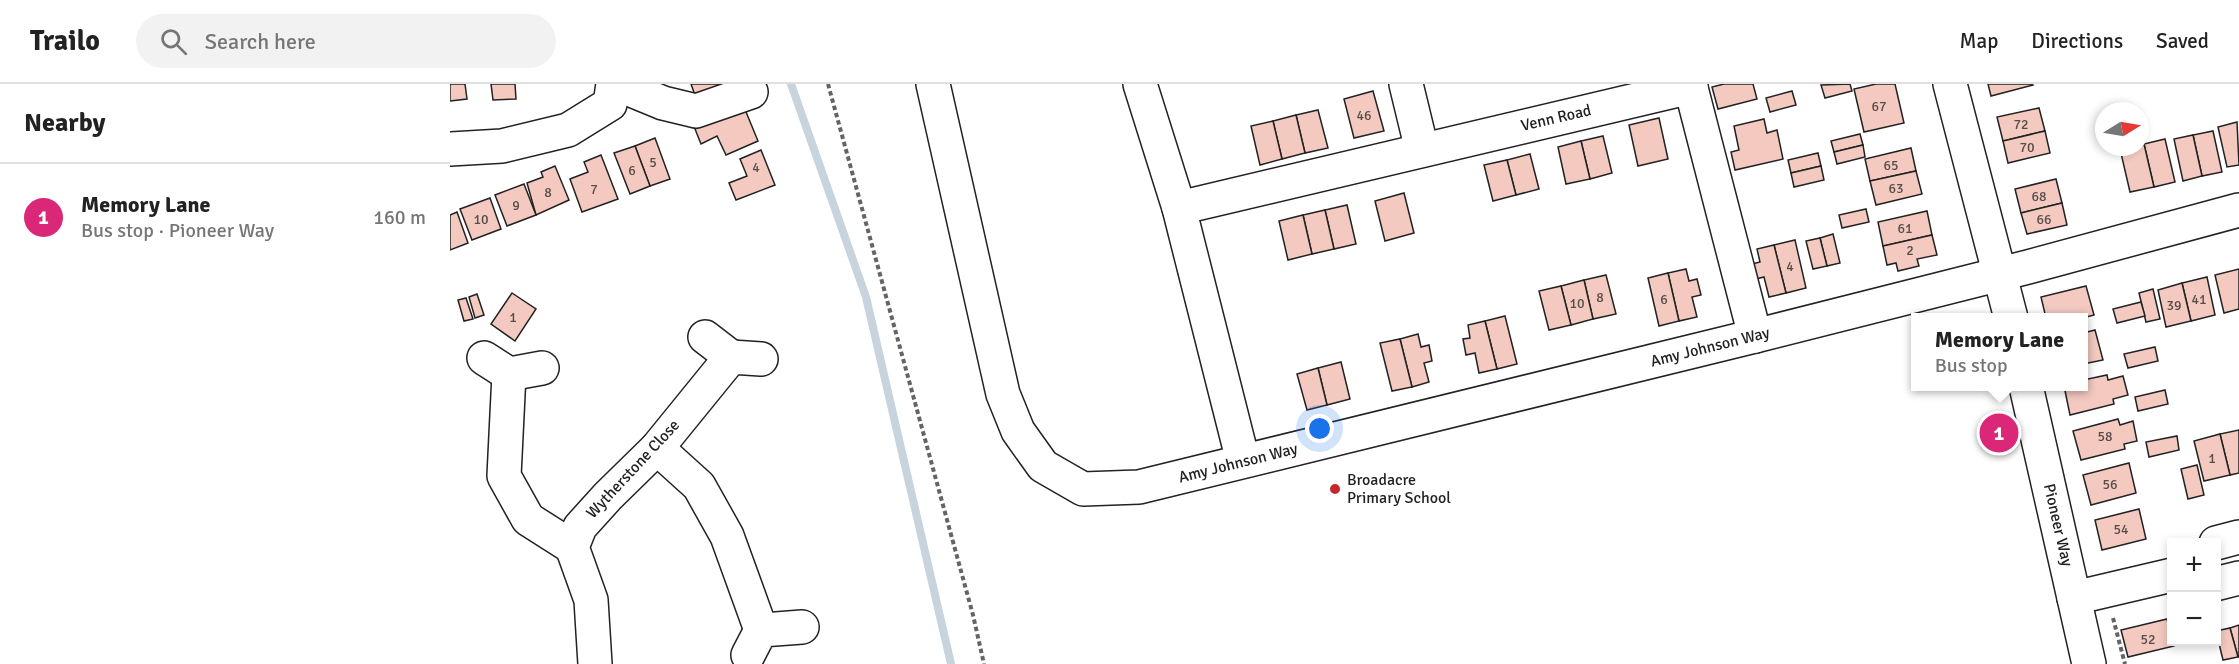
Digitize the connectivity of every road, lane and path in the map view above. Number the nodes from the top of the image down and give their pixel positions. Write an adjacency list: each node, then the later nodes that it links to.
1 (615, 84): 8 (street); 9 (street)
2 (828, 84): 30 (path)
3 (933, 84): 20 (street, Amy Johnson Way)
4 (1140, 84): 11 (street)
5 (1406, 84): 10 (street)
6 (1950, 84): 13 (street)
7 (1691, 85): 10 (street, Venn Road); 15 (street, Venn Road)
8 (751, 93)
9 (450, 149)
10 (1422, 150): 11 (street, Venn Road)
11 (1179, 208): 20 (street)
12 (2239, 210): 13 (street, Amy Johnson Way)
13 (2001, 274): 14 (street); 15 (street, Amy Johnson Way)
14 (2010, 313)
15 (1755, 336): 20 (street, Amy Johnson Way)
16 (705, 337): 19 (street, Wytherstone Close)
17 (542, 368): 23 (street)
18 (2027, 391): 27 (street, Pioneer Way)
19 (657, 448): 23 (street, Wytherstone Close); 28 (street)
20 (1243, 461)
21 (2239, 537): 22 (street)
22 (2221, 542)
23 (573, 547): 29 (street)
24 (2167, 576): 27 (street)
25 (2239, 578): 26 (street)
26 (2221, 582)
27 (2074, 598): 31 (street, Pioneer Way)
28 (802, 627)
29 (595, 664)
30 (984, 664)
31 (2090, 664)

